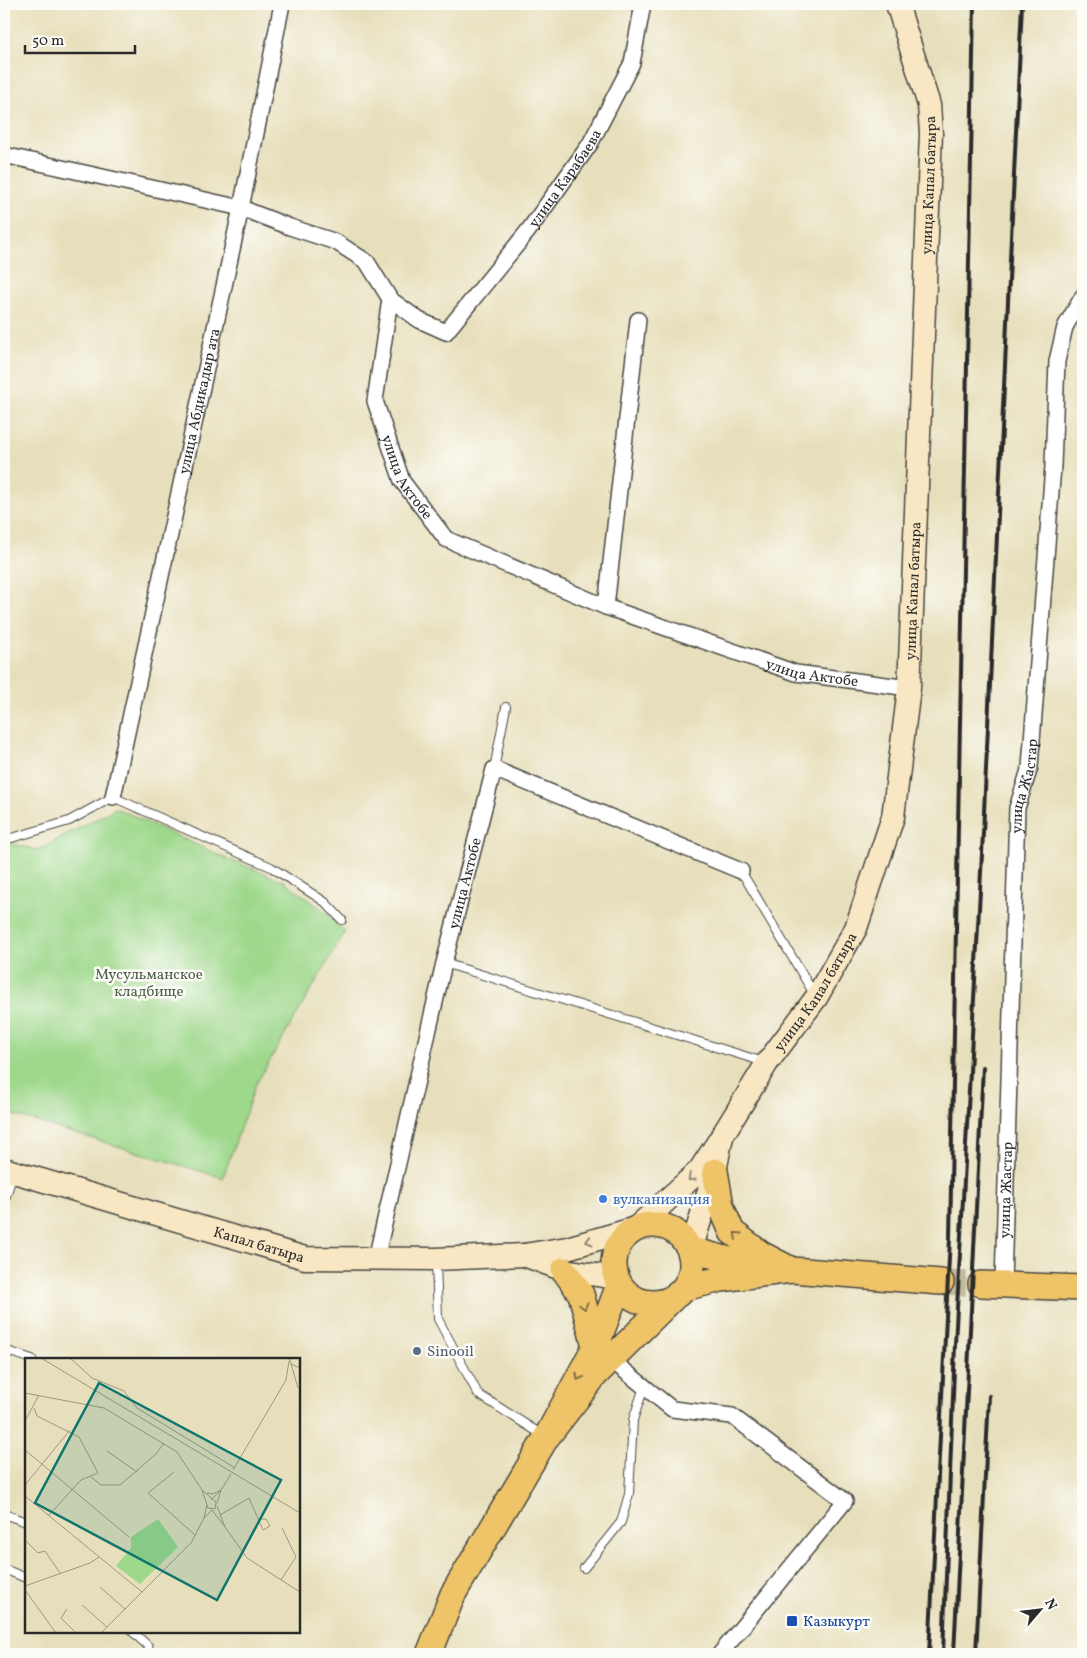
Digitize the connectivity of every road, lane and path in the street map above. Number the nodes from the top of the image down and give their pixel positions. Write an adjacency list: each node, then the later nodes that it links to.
1 (282, 4): 5 (street, улица Абдикадыр ата)
2 (643, 4): 7 (street, улица Карабаева)
3 (897, 4): 10 (main road, улица Капал батыра)
4 (4, 155): 5 (street)
5 (241, 208): 7 (street); 13 (street, улица Абдикадыр ата)
6 (1083, 296): 34 (street, улица Жастар)
7 (390, 298): 9 (street, улица Актобе)
8 (638, 320): 9 (street)
9 (606, 607): 10 (street, улица Актобе)
10 (909, 688): 18 (main road, улица Капал батыра)
11 (506, 707): 12 (lane)
12 (494, 769): 15 (street); 17 (street, улица Актобе)
13 (113, 797): 14 (lane); 16 (lane)
14 (4, 836)
15 (741, 871): 18 (lane)
16 (342, 920)
17 (444, 963): 19 (lane); 27 (street, улица Актобе)
18 (816, 998): 19 (main road, улица Капал батыра)
19 (767, 1063): 20 (main road, улица Капал батыра)
20 (722, 1136): 22 (main road, улица Капал батыра); 24 (main road, улица Капал батыра, one-way to 24)
21 (9, 1170): 23 (lane); 27 (main road, Капал батыра)
22 (715, 1171): 25 (main road, улица Капал батыра); 30 (main road, one-way to 22)
23 (4, 1202)
24 (636, 1228): 25 (main road); 26 (main road, Капал батыра, one-way to 26); 32 (main road)
25 (691, 1250): 30 (main road); 36 (main road)
26 (524, 1255): 28 (main road, Капал батыра); 29 (main road, Капал батыра)
27 (376, 1259): 28 (main road, Капал батыра)
28 (436, 1259): 42 (lane)
29 (564, 1270): 32 (main road, Капал батыра); 39 (main road, one-way to 39)
30 (792, 1270): 31 (main road); 33 (main road)
31 (743, 1277): 36 (main road); 37 (main road)
32 (618, 1281): 36 (main road); 39 (main road)
33 (941, 1282)
34 (992, 1284): 35 (main road)
35 (1083, 1288)
36 (679, 1292): 37 (main road)
37 (634, 1337): 39 (main road)
38 (4, 1350): 40 (lane)
39 (603, 1353): 41 (street); 42 (main road)
40 (29, 1358)
41 (644, 1387): 45 (lane); 49 (street)
42 (546, 1438): 51 (main road)
43 (4, 1514): 44 (lane)
44 (25, 1522)
45 (584, 1568)
46 (4, 1569): 47 (lane)
47 (25, 1578)
48 (134, 1633): 50 (lane)
49 (726, 1652)
50 (150, 1654)
51 (429, 1654)

